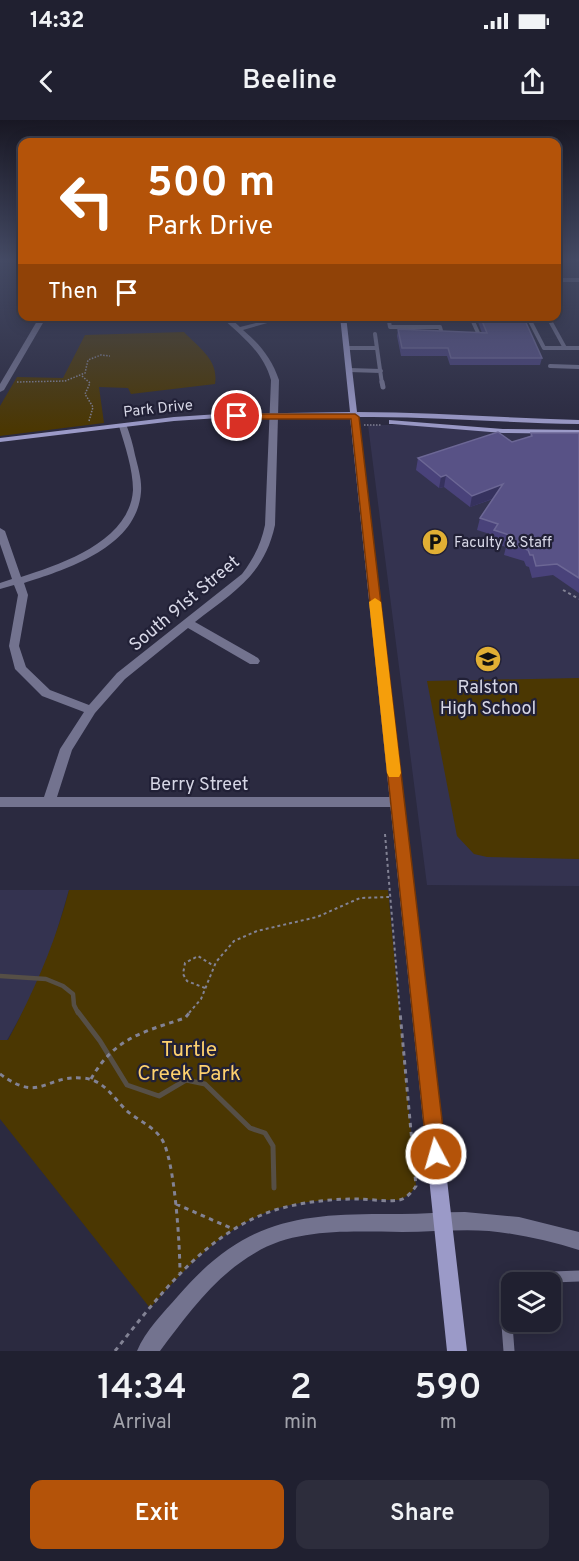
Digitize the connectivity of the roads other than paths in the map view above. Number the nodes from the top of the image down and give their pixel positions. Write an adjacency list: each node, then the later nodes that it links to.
1 (41, 321): 22 (street)
2 (229, 321): 9 (street, South 91st Street)
3 (271, 321): 9 (street)
4 (344, 321): 13 (street)
5 (389, 321): 11 (lane)
6 (473, 321): 12 (lane)
7 (530, 321): 15 (lane)
8 (550, 321): 15 (lane)
9 (238, 329): 23 (street, South 91st Street)
10 (375, 334): 14 (lane)
11 (452, 334)
12 (461, 334)
13 (347, 348): 14 (lane); 19 (street)
14 (377, 348): 20 (lane)
15 (566, 348): 16 (lane)
16 (579, 348)
17 (550, 366): 18 (lane)
18 (579, 367)
19 (350, 370): 20 (lane); 24 (street)
20 (381, 371): 21 (lane)
21 (383, 387)
22 (0, 390)
23 (274, 416): 24 (street, Park Drive); 26 (street, Park Drive); 32 (street, South 91st Street)
24 (355, 417): 25 (street, Park Drive); 27 (street, Park Drive); 37 (street)
25 (579, 422)
26 (123, 426): 28 (street, Park Drive); 30 (street)
27 (579, 432)
28 (0, 440)
29 (0, 531): 30 (street)
30 (18, 581): 31 (street); 34 (street)
31 (0, 586)
32 (188, 623): 33 (street); 34 (street, South 91st Street)
33 (254, 661)
34 (91, 710): 36 (street, South 91st Street)
35 (0, 802): 36 (street, Berry Street)
36 (49, 802): 37 (street, Berry Street)
37 (398, 802): 38 (street)
38 (444, 1222): 39 (street); 43 (street); 44 (street)
39 (579, 1241)
40 (579, 1276): 41 (lane)
41 (561, 1277)
42 (506, 1332): 45 (lane)
43 (147, 1351)
44 (457, 1351)
45 (509, 1351)

